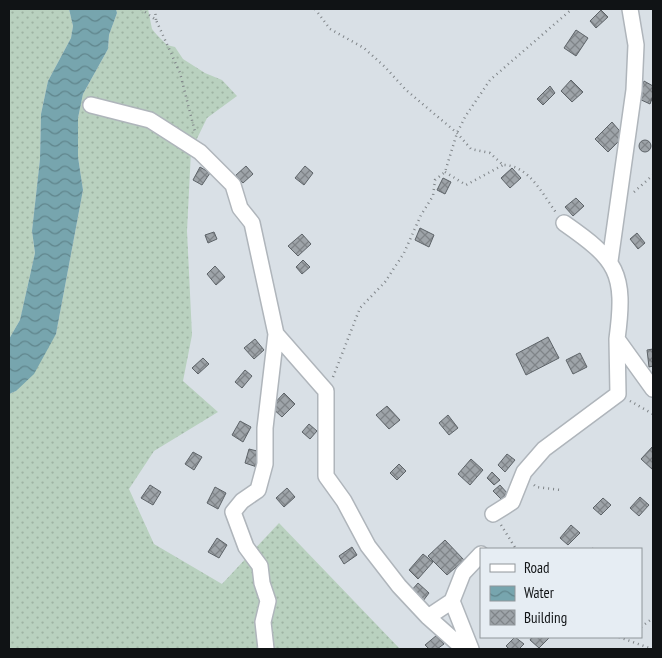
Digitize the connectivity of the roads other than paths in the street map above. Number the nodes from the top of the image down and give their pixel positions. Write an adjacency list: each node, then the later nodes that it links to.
1 (630, 9): 4 (street)
2 (91, 105): 5 (street)
3 (564, 223): 4 (street)
4 (610, 261): 6 (street)
5 (276, 334): 11 (street); 12 (street)
6 (617, 339): 7 (street); 8 (street)
7 (653, 389)
8 (493, 514)
9 (480, 554): 10 (street)
10 (452, 601): 11 (street); 14 (street)
11 (428, 617): 13 (street)
12 (266, 649)
13 (464, 649)
14 (471, 649)

